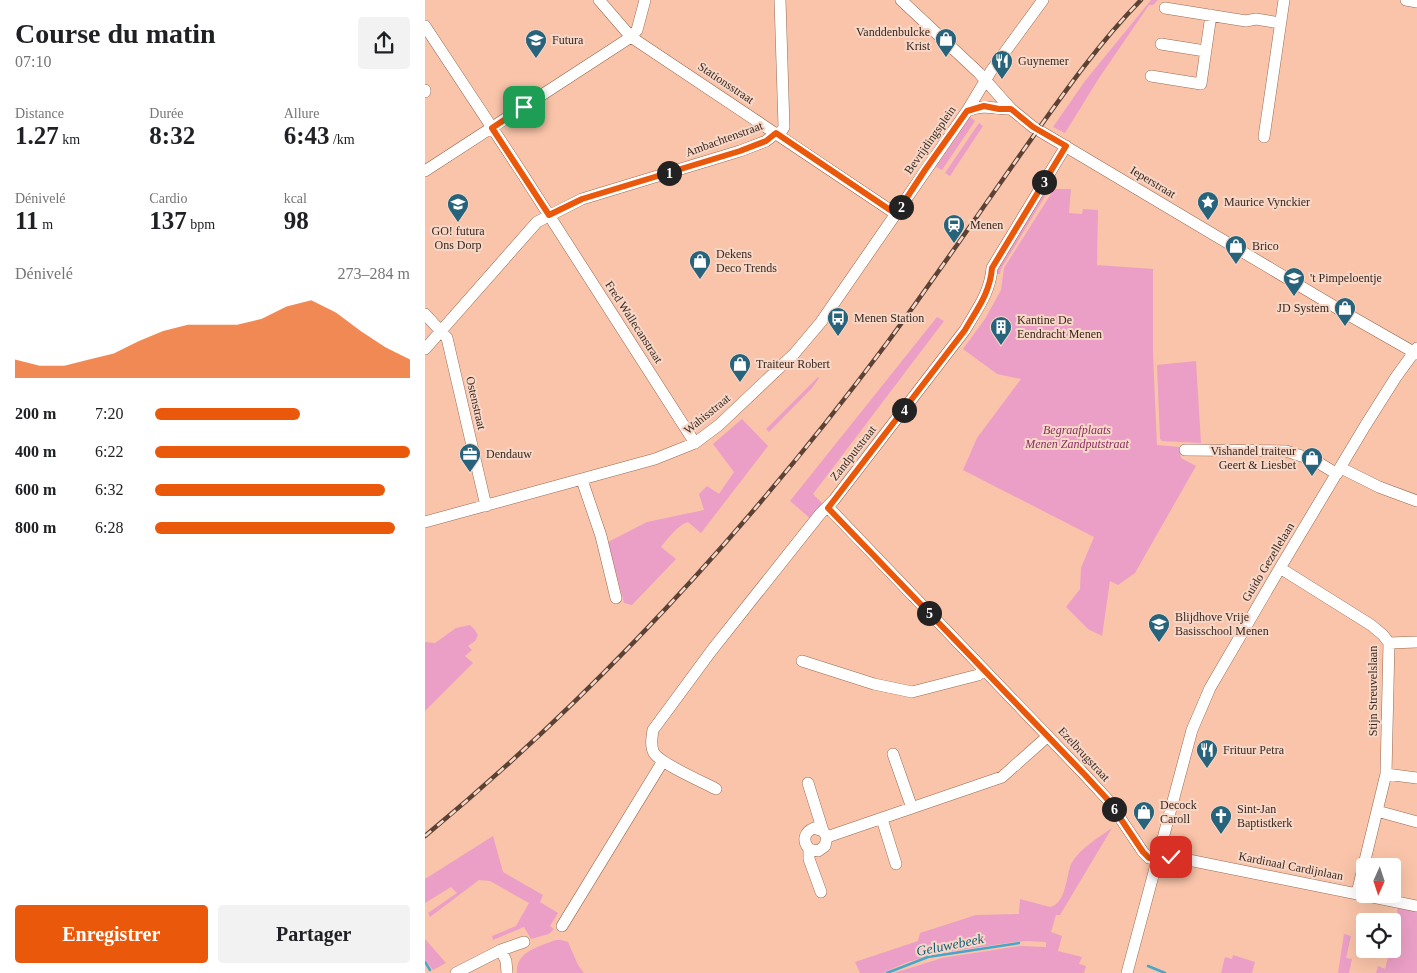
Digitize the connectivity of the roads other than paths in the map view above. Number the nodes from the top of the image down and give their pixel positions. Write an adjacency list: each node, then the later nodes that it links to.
1 (599, 0): 13 (street, Stationsstraat)
2 (645, 0): 13 (street)
3 (780, 0): 21 (street)
4 (901, 0): 17 (street, Ieperstraat)
5 (1043, 0): 17 (street, Bevrijdingsplein)
6 (1284, 0): 11 (street)
7 (1406, 0): 8 (street)
8 (1417, 2)
9 (1165, 8): 10 (street)
10 (1211, 15): 11 (street); 15 (street)
11 (1280, 23): 22 (street)
12 (425, 26): 20 (street, Fred Wallecanstraat)
13 (631, 37): 20 (street); 21 (street, Stationsstraat)
14 (1161, 44): 15 (street)
15 (1205, 51): 16 (street)
16 (1151, 76)
17 (985, 80): 18 (street, Ieperstraat); 19 (street, Bevrijdingsplein)
18 (1011, 109): 19 (street); 23 (street, Ieperstraat)
19 (967, 111): 25 (street, Bevrijdingsplein)
20 (492, 128): 24 (street); 26 (street, Fred Wallecanstraat)
21 (777, 134): 25 (street, Stationsstraat); 26 (street, Ambachtenstraat)
22 (1264, 137)
23 (1066, 146): 30 (street, Ieperstraat); 37 (street, Zandputstraat)
24 (425, 170)
25 (896, 214): 31 (street, Wahisstraat)
26 (549, 215): 28 (street, Ambachtenstraat); 31 (street, Fred Wallecanstraat)
27 (425, 314): 28 (street, Ostenstraat)
28 (440, 332): 29 (street, Ambachtenstraat); 36 (street, Ostenstraat)
29 (425, 349)
30 (1416, 351): 33 (street, Guido Gezellelaan)
31 (695, 443): 34 (street, Wahisstraat)
32 (1185, 450): 33 (street)
33 (1339, 471): 35 (street); 39 (street, Guido Gezellelaan)
34 (582, 480): 36 (street, Wahisstraat); 40 (street)
35 (1417, 501)
36 (486, 506): 38 (street, Wahisstraat)
37 (828, 508): 44 (street, Ezelbrugstraat); 47 (street, Zandputstraat)
38 (425, 522)
39 (1279, 568): 42 (street, Stijn Streuvelslaan); 58 (street, Guido Gezellelaan)
40 (616, 598)
41 (1417, 642): 42 (street)
42 (1389, 643): 48 (street, Stijn Streuvelslaan)
43 (802, 661): 44 (street)
44 (984, 670): 45 (street, Ezelbrugstraat)
45 (1048, 736): 52 (street); 58 (street, Ezelbrugstraat)
46 (893, 754): 52 (street)
47 (663, 761): 51 (street); 65 (street)
48 (1386, 774): 49 (street); 53 (street, Stijn Streuvelslaan)
49 (1417, 778)
50 (808, 783): 56 (street)
51 (716, 789)
52 (912, 808): 54 (street)
53 (1377, 811): 55 (street); 59 (street, Stijn Streuvelslaan)
54 (882, 819): 56 (street); 60 (street)
55 (1417, 822)
56 (825, 834): 57 (street); 57 (street)
57 (809, 849): 61 (street)
58 (1158, 856): 62 (street, Kardinaal Cardijnlaan); 70 (street, Guido Gezellelaan)
59 (1366, 858)
60 (896, 864)
61 (821, 892)
62 (1356, 893)
63 (1401, 903): 64 (street, Kardinaal Cardijnlaan)
64 (1417, 906)
65 (562, 926)
66 (524, 942): 67 (street)
67 (501, 950): 68 (street); 69 (street)
68 (456, 973)
69 (507, 973)
70 (1127, 973)

